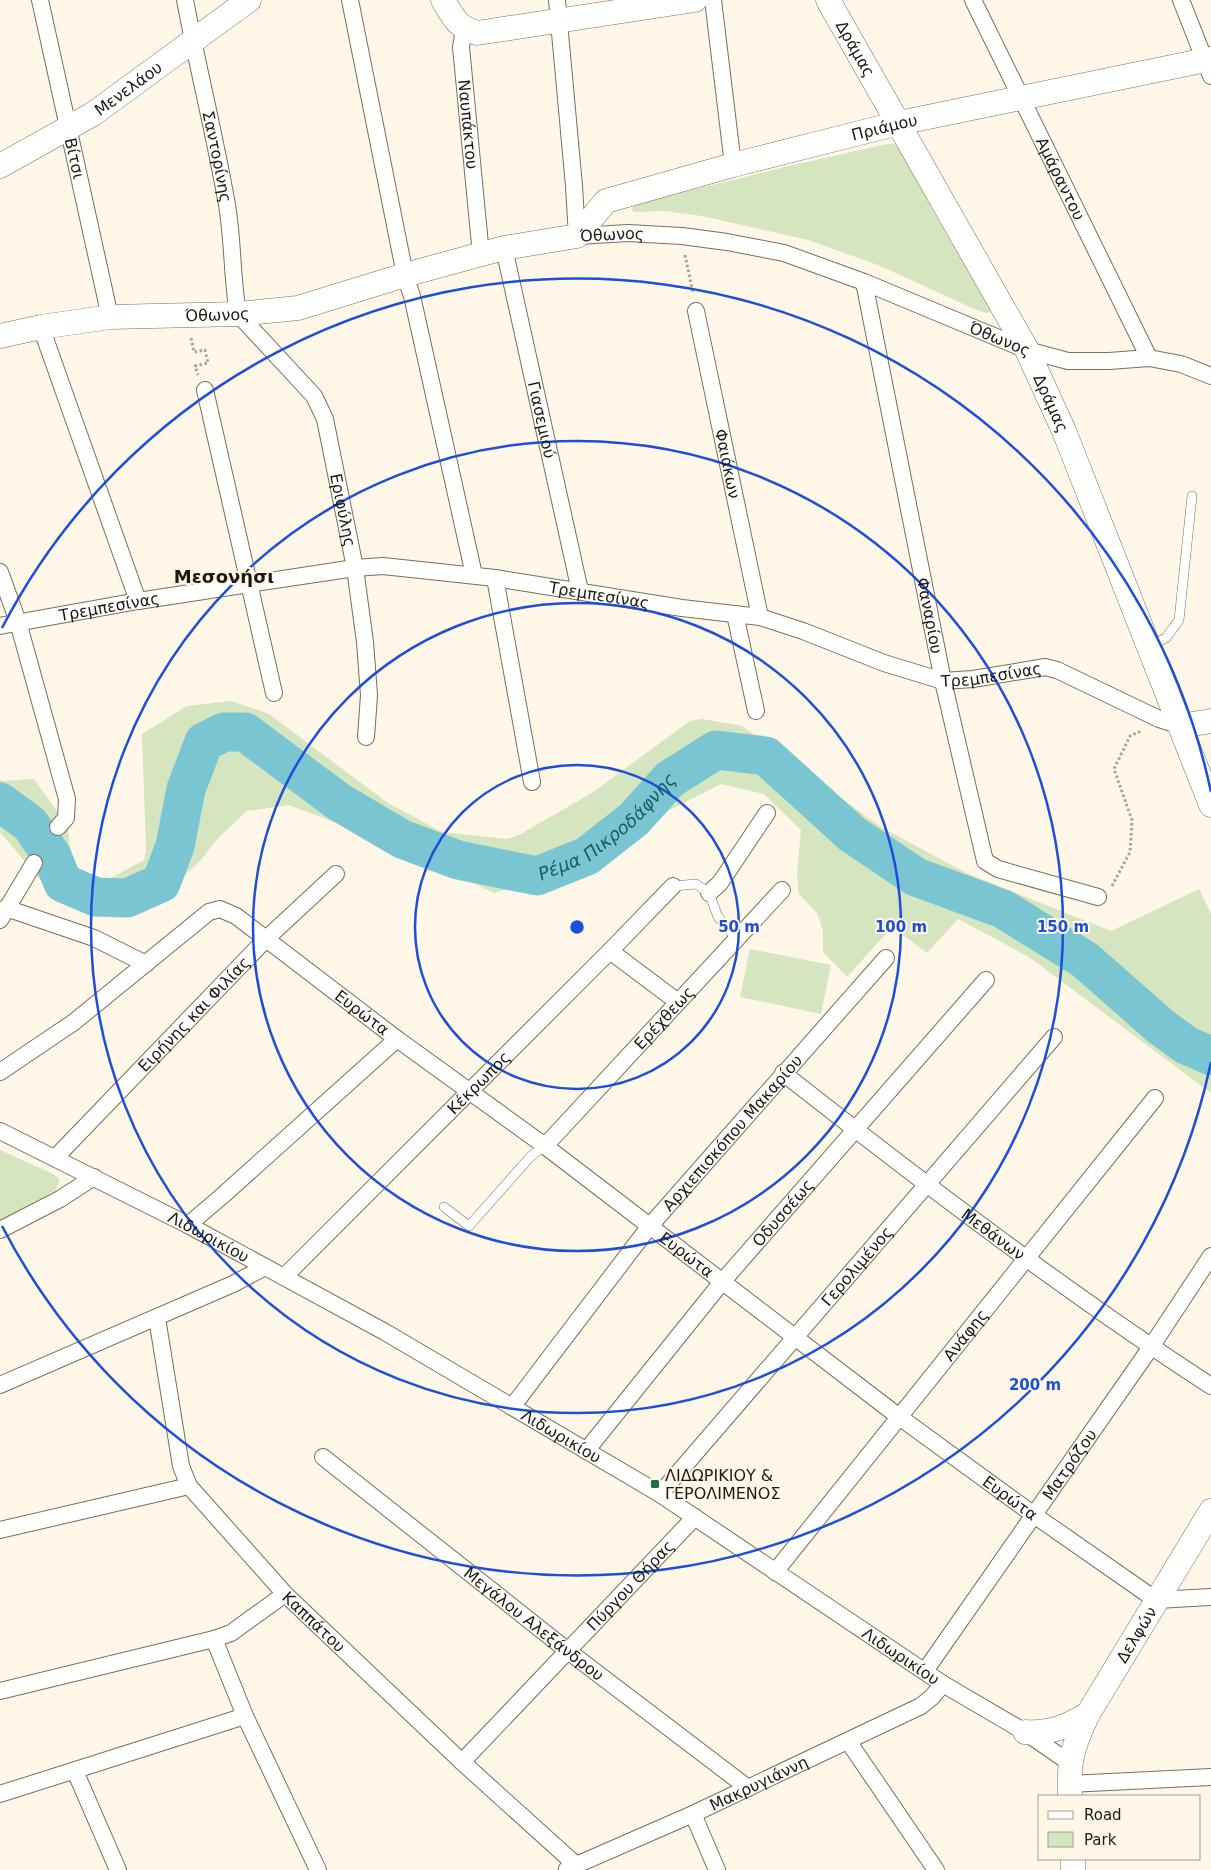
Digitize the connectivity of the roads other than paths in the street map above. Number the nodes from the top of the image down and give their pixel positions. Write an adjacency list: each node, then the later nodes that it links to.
1 (40, 0): 17 (street, Βίτσι)
2 (185, 0): 13 (street, Σαντορίνης)
3 (249, 0): 13 (street, Μενελάου)
4 (350, 0): 23 (street)
5 (443, 0): 12 (street)
6 (695, 0): 11 (street)
7 (713, 0): 18 (street)
8 (828, 0): 16 (street, Δράμας)
9 (973, 0): 15 (street, Αμάραντου)
10 (1182, 0): 14 (street)
11 (558, 11): 12 (street); 20 (street)
12 (464, 29): 22 (street, Ναυπάκτου)
13 (193, 42): 17 (street, Μενελάου); 26 (street, Σαντορίνης)
14 (1209, 65): 15 (street, Πριάμου)
15 (1022, 98): 16 (street, Πριάμου); 31 (street, Αμάραντου)
16 (899, 123): 18 (street, Πριάμου); 30 (street, Δράμας)
17 (67, 128): 19 (street, Μενελάου); 27 (street, Βίτσι)
18 (733, 165): 20 (street, Πριάμου)
19 (0, 166)
20 (577, 236): 21 (street, Όθωνος); 24 (street, Όθωνος)
21 (504, 248): 22 (street, Όθωνος); 40 (street, Γιασεμιού)
22 (481, 255): 23 (street, Όθωνος)
23 (405, 275): 26 (street, Όθωνος); 37 (street)
24 (864, 282): 30 (street, Όθωνος); 47 (street, Φαναρίου)
25 (696, 311): 43 (street, Φαιάκων)
26 (238, 314): 27 (street, Όθωνος); 35 (street, Εριφύλης)
27 (110, 318): 28 (street, Όθωνος)
28 (41, 327): 29 (street, Όθωνος); 41 (street)
29 (0, 336)
30 (1027, 350): 31 (street, Όθωνος); 46 (street, Δράμας)
31 (1149, 358): 32 (street, Όθωνος)
32 (1211, 376)
33 (205, 390): 39 (street)
34 (1192, 496): 46 (lane)
35 (355, 568): 37 (street, Τρεμπεσίνας); 39 (street, Τρεμπεσίνας); 52 (street, Εριφύλης)
36 (0, 572): 44 (street)
37 (474, 576): 38 (street, Τρεμπεσίνας)
38 (495, 578): 40 (street, Τρεμπεσίνας); 53 (street)
39 (249, 584): 41 (street, Τρεμπεσίνας); 48 (street)
40 (580, 591): 42 (street, Τρεμπεσίνας)
41 (138, 601): 44 (street, Τρεμπεσίνας)
42 (735, 614): 43 (street, Τρεμπεσίνας); 49 (street)
43 (760, 617): 47 (street, Τρεμπεσίνας)
44 (18, 622): 45 (street, Τρεμπεσίνας); 56 (street)
45 (0, 626)
46 (1148, 647): 51 (street, Δράμας)
47 (943, 681): 51 (street, Τρεμπεσίνας); 62 (street, Φαναρίου)
48 (274, 693)
49 (756, 711)
50 (1211, 721): 51 (street)
51 (1180, 726): 54 (street, Δράμας)
52 (366, 737)
53 (532, 782)
54 (1211, 805)
55 (767, 814): 61 (street)
56 (58, 826)
57 (34, 863): 63 (street)
58 (336, 874): 65 (street, Ειρήνης και Φιλίας)
59 (673, 886): 61 (lane); 66 (street, Κέκρωπος)
60 (782, 890): 64 (street, Ερέχθεως)
61 (709, 893): 64 (lane)
62 (1098, 897)
63 (3, 914): 68 (street)
64 (736, 938): 70 (street, Ερέχθεως)
65 (266, 939): 68 (street, Ευρώτα); 72 (street, Ευρώτα); 80 (street, Ειρήνης και Φιλίας)
66 (610, 951): 70 (street); 75 (street, Κέκρωπος)
67 (886, 958): 74 (street, Αρχιεπισκόπου Μακαρίου)
68 (146, 964): 73 (street)
69 (986, 980): 77 (street, Οδυσσέως)
70 (678, 1002): 79 (street, Ερέχθεως)
71 (1054, 1037): 82 (street, Γερολιμένος)
72 (396, 1038): 75 (street, Ευρώτα); 84 (street)
73 (0, 1072)
74 (783, 1073): 77 (street, Μεθάνων); 85 (street, Αρχιεπισκόπου Μακαρίου)
75 (469, 1092): 79 (street, Ευρώτα); 90 (street, Κέκρωπος)
76 (1155, 1098): 88 (street, Ανάφης)
77 (855, 1129): 82 (street, Μεθάνων); 91 (street, Οδυσσέως)
78 (0, 1131): 80 (street, Λιδωρικίου)
79 (545, 1146): 83 (lane); 85 (street, Ευρώτα)
80 (55, 1158): 81 (street, Λιδωρικίου)
81 (94, 1177): 84 (street, Λιδωρικίου); 86 (street)
82 (926, 1184): 88 (street, Μεθάνων); 93 (street, Γερολιμένος)
83 (444, 1206)
84 (188, 1225): 89 (street, Λιδωρικίου)
85 (649, 1227): 91 (street, Ευρώτα); 97 (street, Αρχιεπισκόπου Μακαρίου)
86 (0, 1230)
87 (1211, 1256): 94 (street, Ματρόζου)
88 (1026, 1258): 94 (street, Μεθάνων); 98 (street, Ανάφης)
89 (265, 1267): 90 (street, Λιδωρικίου); 92 (street)
90 (284, 1277): 97 (street, Λιδωρικίου)
91 (722, 1282): 93 (street, Ευρώτα); 99 (street, Οδυσσέως)
92 (158, 1318): 95 (street); 101 (street, Καππάτου)
93 (796, 1338): 98 (street, Ευρώτα); 102 (street, Γερολιμένος)
94 (1151, 1347): 96 (street, Μεθάνων); 104 (street, Ματρόζου)
95 (0, 1385)
96 (1211, 1386)
97 (512, 1407): 99 (street, Λιδωρικίου)
98 (898, 1416): 104 (street, Ευρώτα); 107 (street, Ανάφης)
99 (586, 1451): 102 (street, Λιδωρικίου)
100 (323, 1457): 112 (street, Μεγάλου Αλεξάνδρου)
101 (189, 1486): 106 (street); 108 (street, Καππάτου)
102 (660, 1494): 105 (street, Λιδωρικίου)
103 (1211, 1511): 110 (street, Δελφών)
104 (1034, 1515): 110 (street, Ευρώτα); 113 (street, Ματρόζου)
105 (695, 1517): 107 (street, Λιδωρικίου); 112 (street, Πύργου Θήρας)
106 (0, 1530)
107 (775, 1572): 113 (street, Λιδωρικίου)
108 (284, 1594): 111 (street); 120 (street, Καππάτου)
109 (1211, 1597): 110 (street)
110 (1156, 1600): 116 (street, Δελφών)
111 (214, 1639): 115 (street); 117 (street)
112 (568, 1651): 120 (street, Πύργου Θήρας); 124 (street, Μεγάλου Αλεξάνδρου)
113 (925, 1671): 114 (street, Λιδωρικίου)
114 (943, 1684): 118 (street, Λιδωρικίου); 119 (street, Μακρυγιάννη)
115 (0, 1691)
116 (1088, 1714): 118 (street); 123 (street, Δελφών)
117 (245, 1716): 121 (street); 129 (street)
118 (1025, 1732): 123 (street, Λιδωρικίου)
119 (848, 1742): 124 (street, Μακρυγιάννη); 131 (street)
120 (462, 1762): 127 (street, Καππάτου)
121 (75, 1771): 125 (street); 128 (street)
122 (1211, 1777): 123 (street)
123 (1069, 1781)
124 (748, 1788): 126 (street, Μακρυγιάννη)
125 (0, 1794)
126 (692, 1814): 127 (street, Μακρυγιάννη); 130 (street)
127 (571, 1868)
128 (118, 1870)
129 (318, 1870)
130 (717, 1870)
131 (936, 1870)

